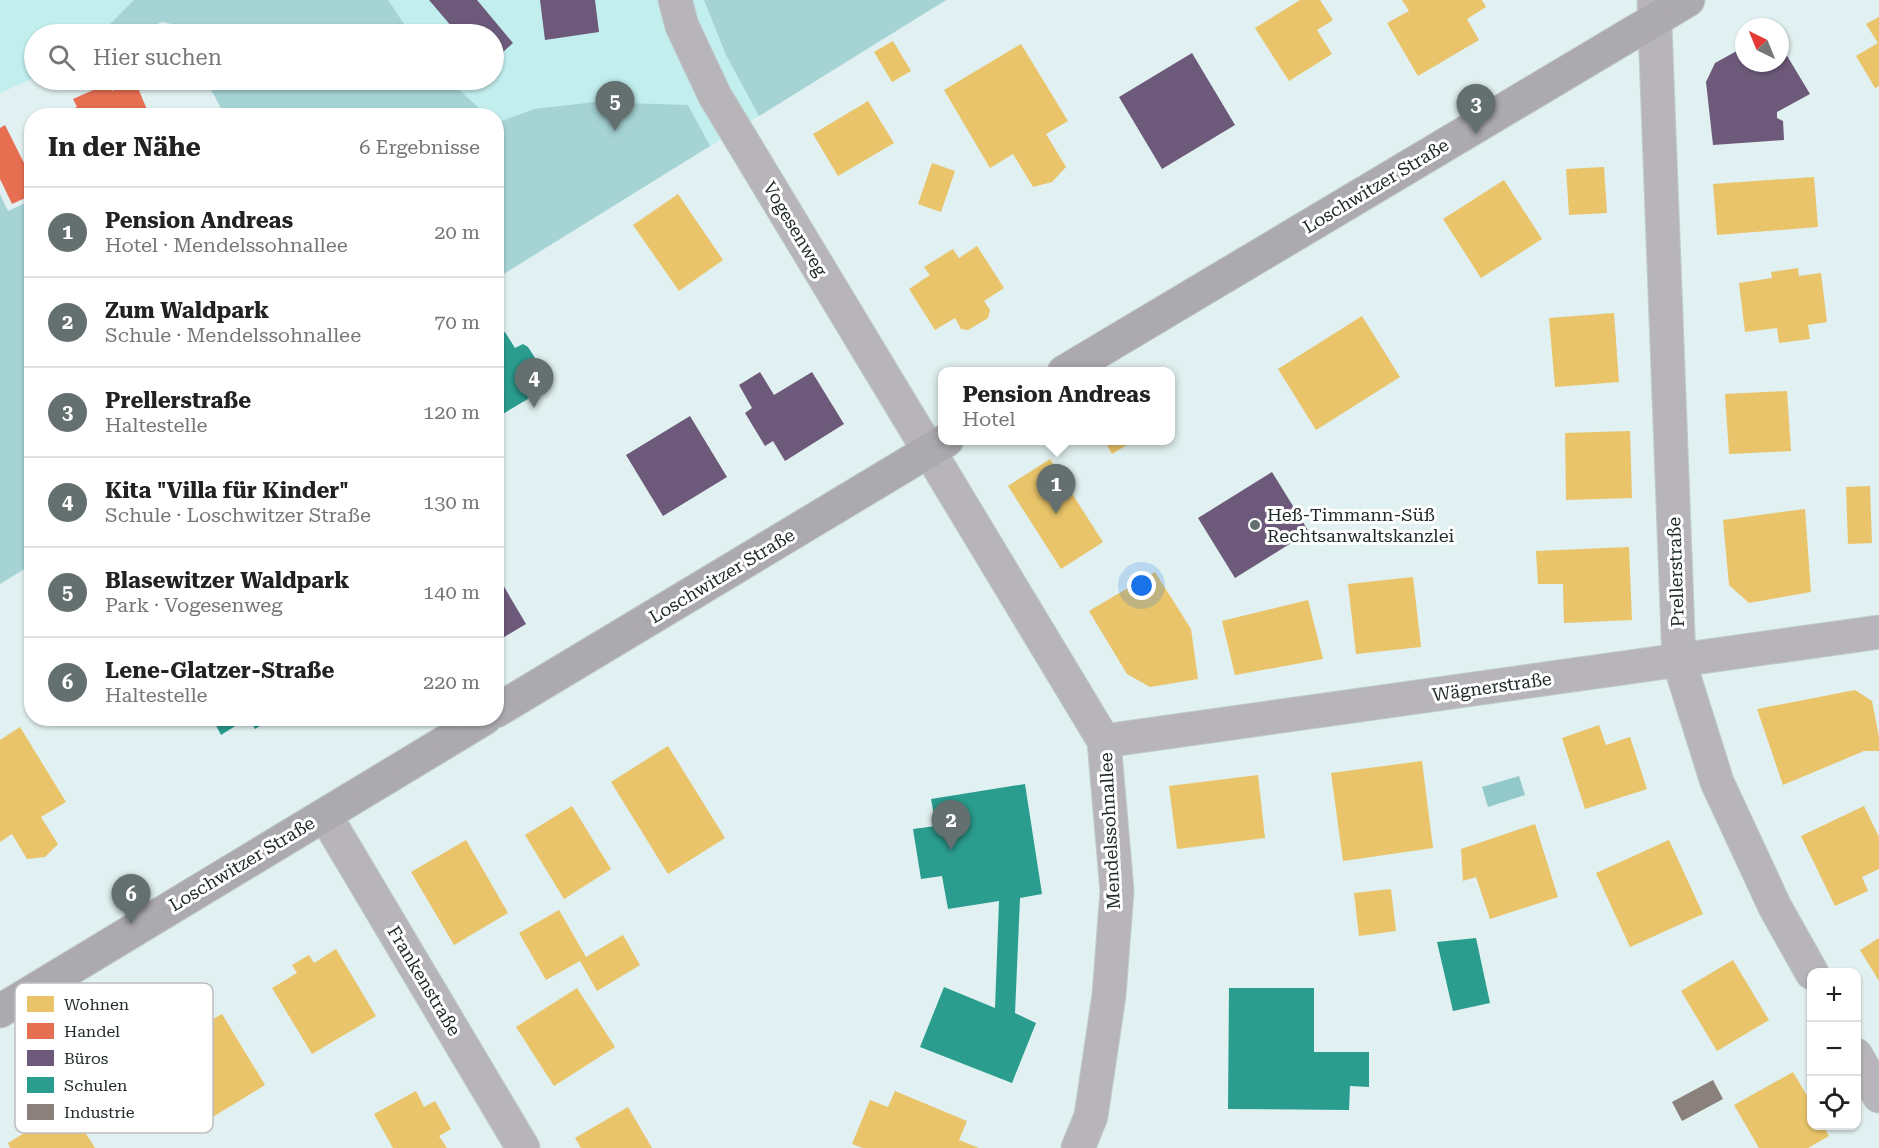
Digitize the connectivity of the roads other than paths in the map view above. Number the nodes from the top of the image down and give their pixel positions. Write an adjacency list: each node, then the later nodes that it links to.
1 (675, 0): 5 (street, Vogesenweg)
2 (1688, 0): 3 (street, Loschwitzer Straße)
3 (1654, 10): 4 (street, Loschwitzer Straße); 7 (street, Prellerstraße)
4 (1072, 367)
5 (938, 446): 8 (street, Loschwitzer Straße); 10 (street, Mendelssohnallee)
6 (1879, 632): 7 (street, Wägnerstraße)
7 (1679, 661): 10 (street, Wägnerstraße); 12 (street, Prellerstraße)
8 (504, 706)
9 (472, 726): 11 (street, Loschwitzer Straße)
10 (1104, 741): 19 (street, Mendelssohnallee)
11 (325, 815): 13 (street, Loschwitzer Straße); 18 (street, Frankenstraße)
12 (1809, 968)
13 (46, 983)
14 (15, 1002): 15 (street, Loschwitzer Straße)
15 (0, 1011)
16 (1861, 1062): 17 (street)
17 (1879, 1096)
18 (523, 1148)
19 (1078, 1148)

